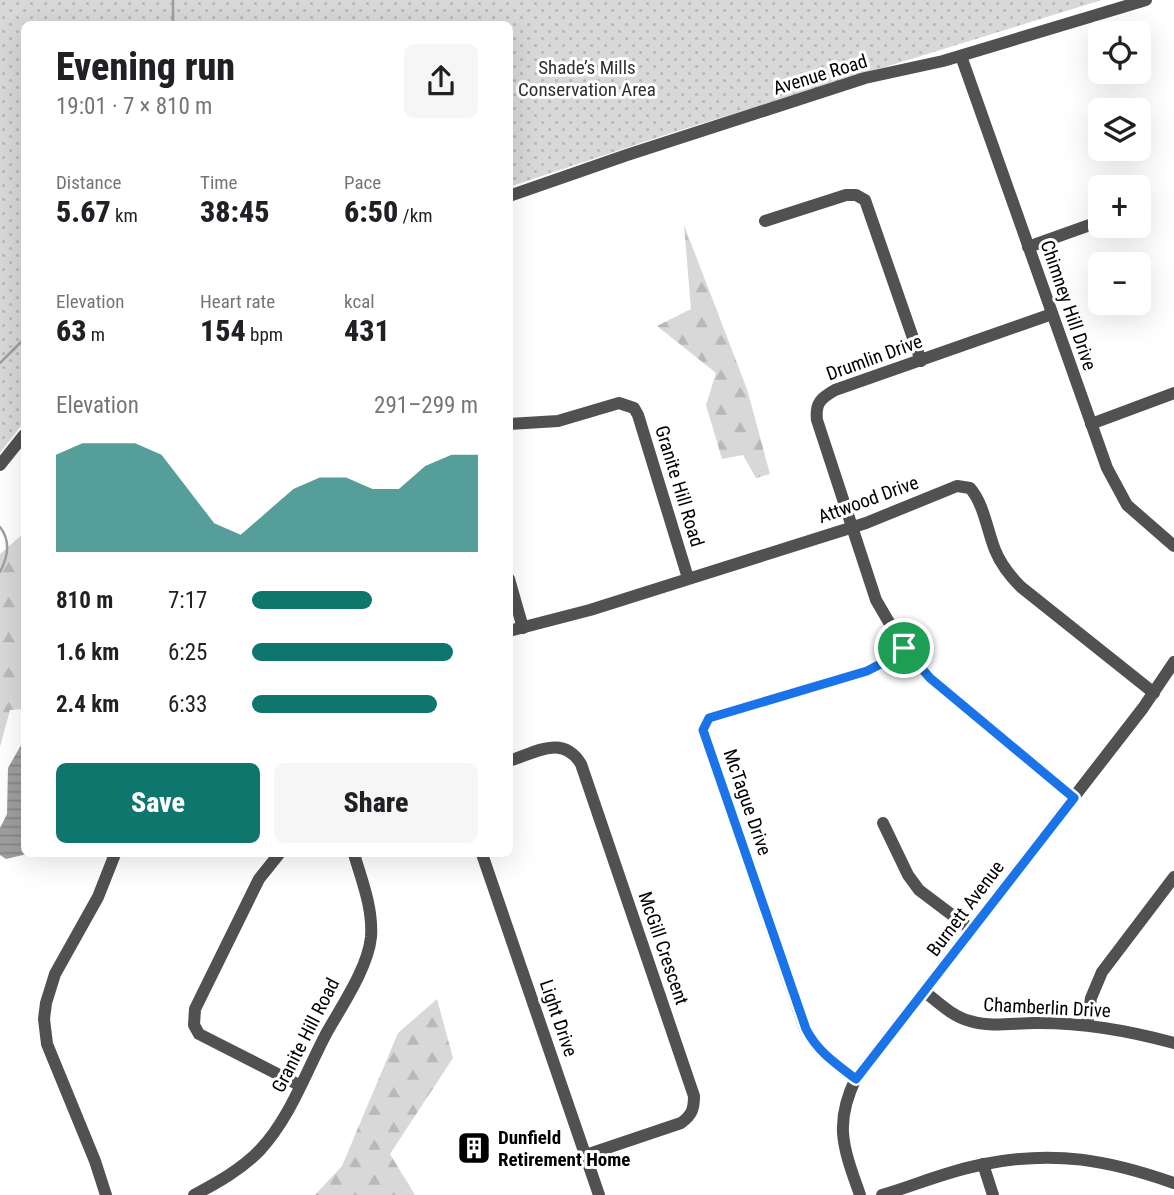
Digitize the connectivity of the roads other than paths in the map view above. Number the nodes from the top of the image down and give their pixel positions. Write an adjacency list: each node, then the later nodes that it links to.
1 (1146, 0): 2 (street, Avenue Road)
2 (961, 56): 3 (street, Avenue Road); 6 (street, Chimney Hill Drive)
3 (513, 196)
4 (765, 221): 8 (street)
5 (1088, 226): 6 (street)
6 (1028, 247): 7 (street, Chimney Hill Drive)
7 (1052, 314): 8 (street, Drumlin Drive); 10 (street, Chimney Hill Drive)
8 (921, 360): 14 (street, Drumlin Drive)
9 (1174, 393): 10 (street)
10 (1091, 424): 15 (street, Chimney Hill Drive)
11 (513, 425): 16 (street, Granite Hill Road)
12 (21, 439): 13 (street)
13 (0, 465)
14 (851, 527): 16 (street, Attwood Drive); 20 (street, Drumlin Drive); 22 (street, Attwood Drive)
15 (1174, 546)
16 (688, 578): 18 (street, Attwood Drive)
17 (513, 593): 18 (street)
18 (523, 628): 19 (street, Attwood Drive)
19 (513, 630)
20 (904, 648): 24 (street, Drumlin Drive); 35 (street, McTague Drive)
21 (1174, 662): 22 (street, Burnett Avenue)
22 (1154, 693): 24 (street, Burnett Avenue)
23 (513, 760): 37 (street, McGill Crescent)
24 (1074, 798): 31 (street, Burnett Avenue)
25 (883, 823): 31 (street)
26 (114, 857): 40 (street)
27 (276, 857): 36 (street)
28 (355, 857): 36 (street, Granite Hill Road)
29 (483, 857): 37 (street, Light Drive)
30 (1174, 877): 33 (street)
31 (972, 930): 32 (street, Burnett Avenue)
32 (925, 992): 33 (street, Chamberlin Drive); 35 (street, Burnett Avenue)
33 (1087, 1025): 34 (street, Chamberlin Drive)
34 (1174, 1043)
35 (856, 1079): 43 (street, Burnett Avenue)
36 (299, 1085): 41 (street, Granite Hill Road)
37 (586, 1155): 42 (street, Light Drive)
38 (983, 1164): 39 (street); 44 (street); 45 (street)
39 (1174, 1186): 46 (street)
40 (106, 1195)
41 (194, 1195)
42 (599, 1195)
43 (860, 1195)
44 (882, 1195)
45 (993, 1195)
46 (1171, 1195)

